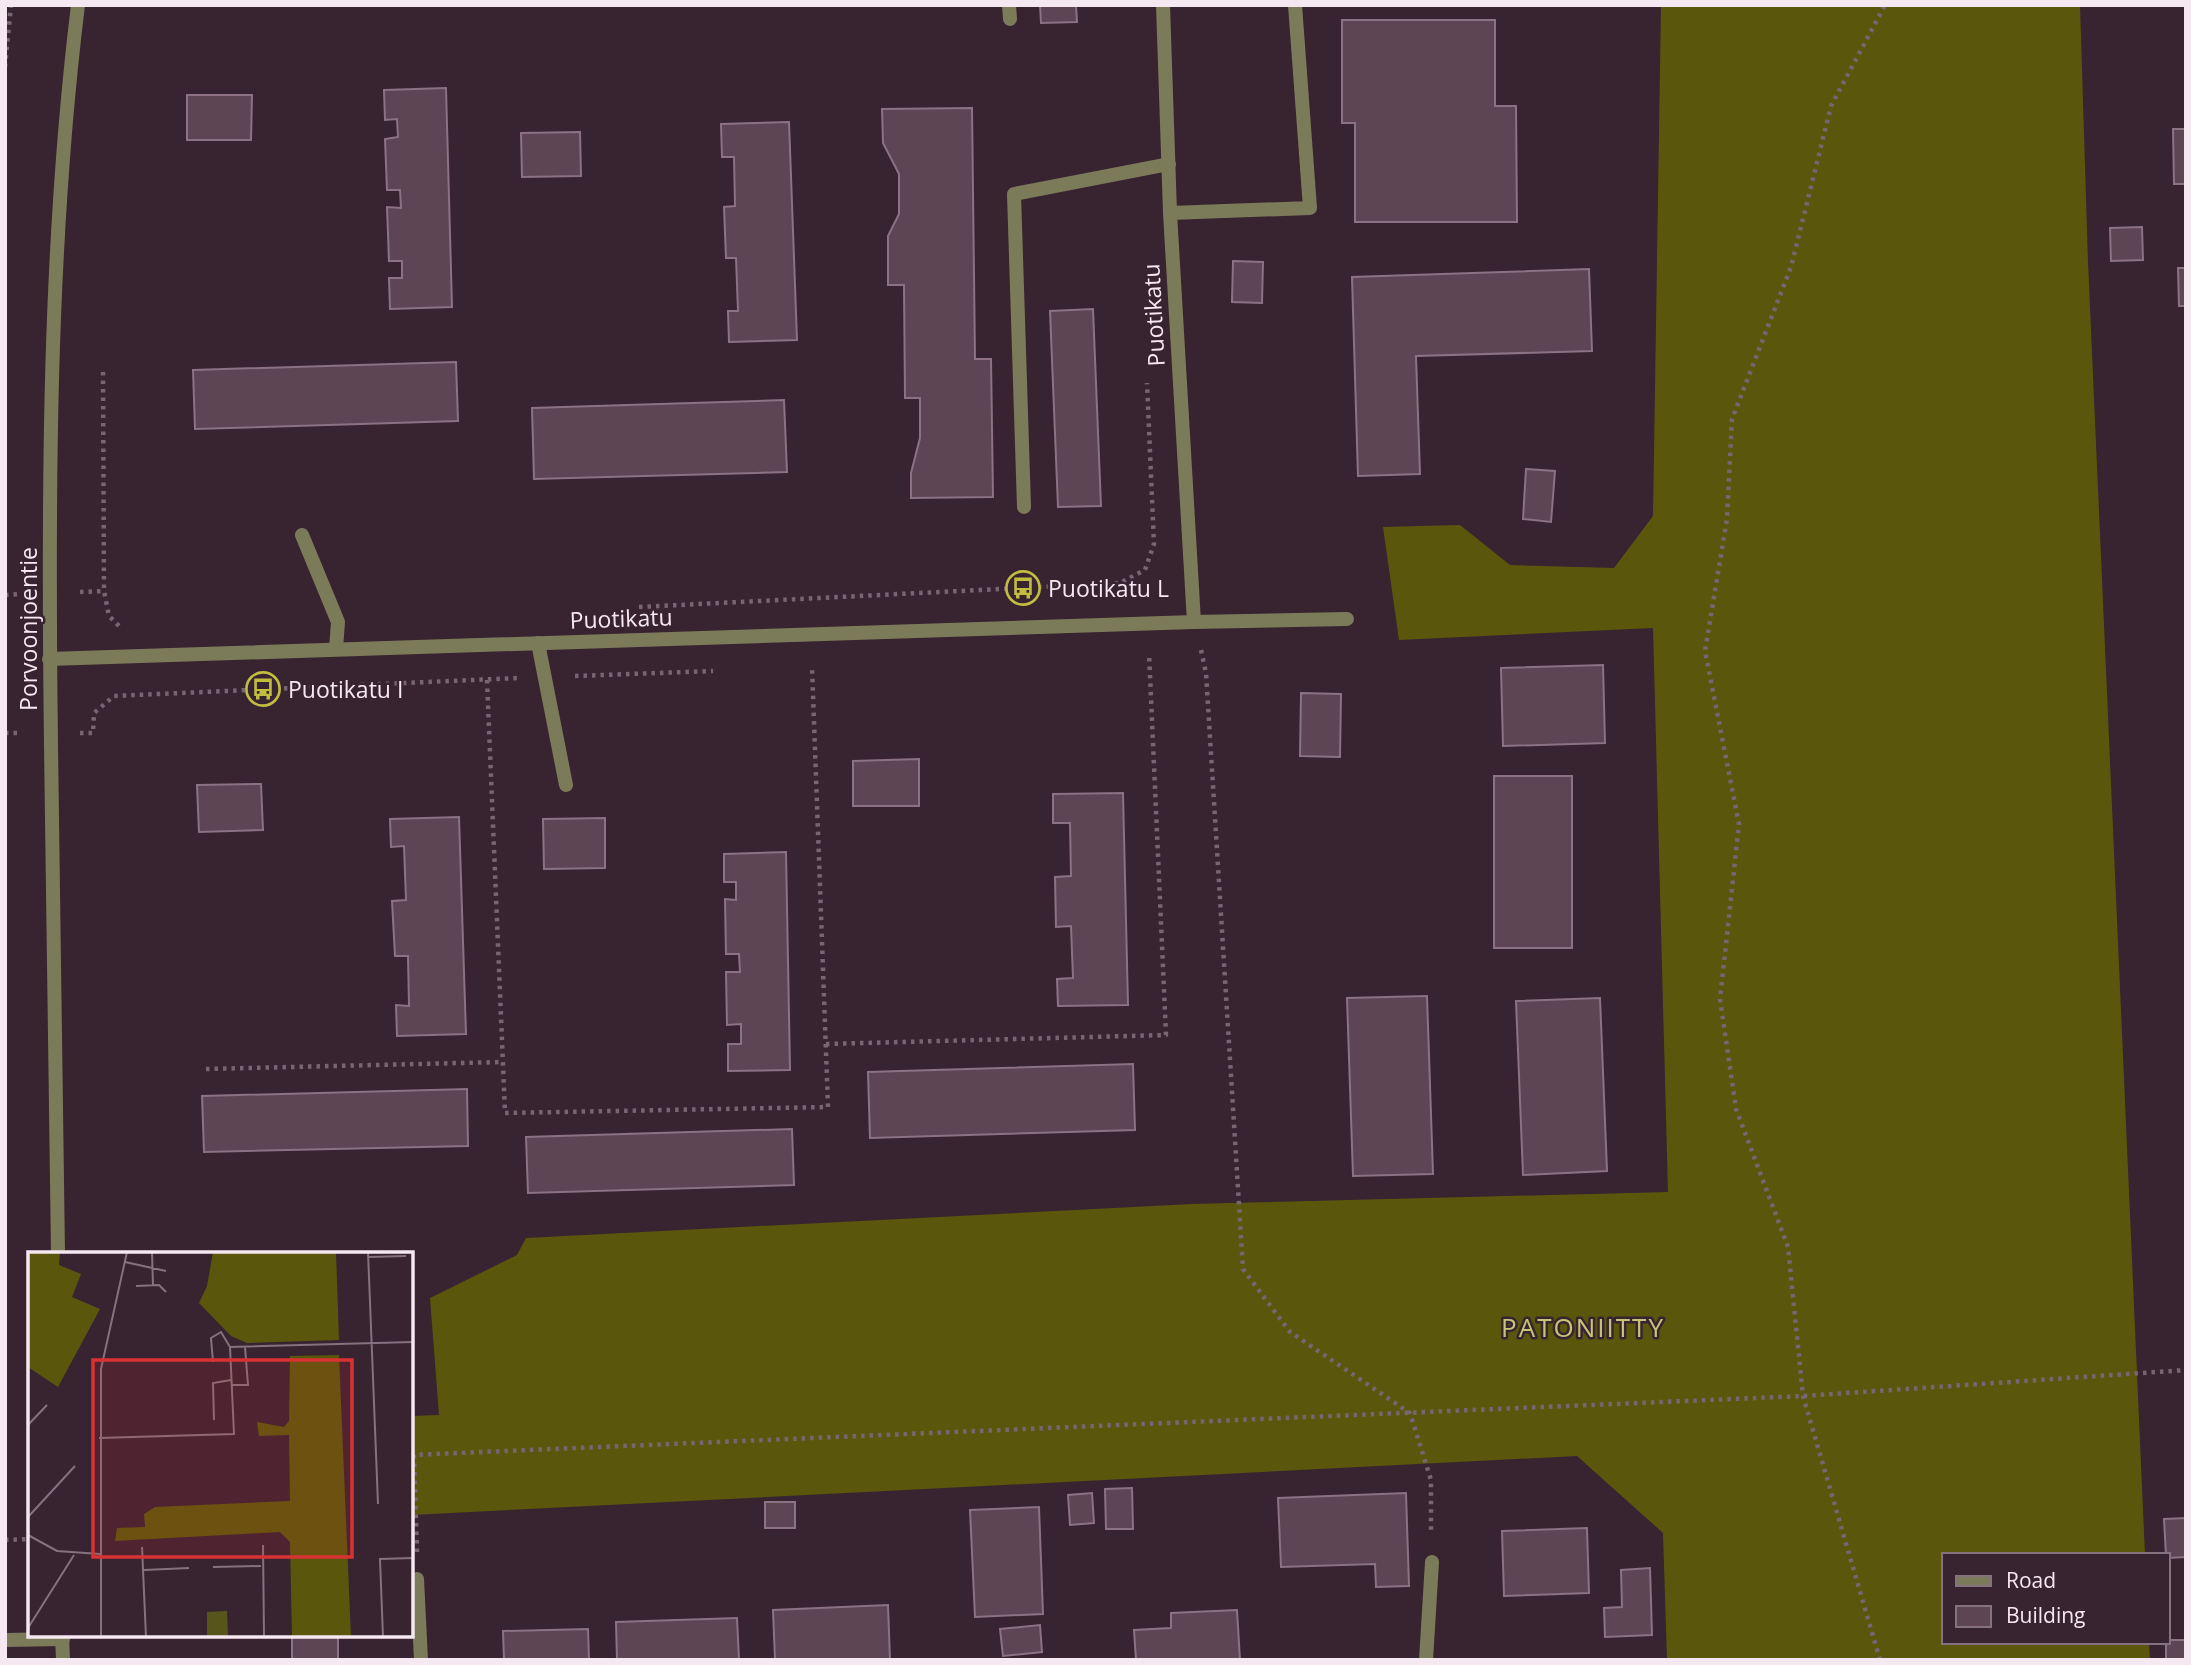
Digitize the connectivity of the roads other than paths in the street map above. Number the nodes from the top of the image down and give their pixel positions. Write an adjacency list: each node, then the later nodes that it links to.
1 (78, 5): 12 (street, Porvoonjoentie)
2 (1163, 5): 4 (street, Puotikatu)
3 (1295, 5): 5 (street)
4 (1169, 164): 5 (street, Puotikatu); 6 (street)
5 (1170, 213): 9 (street, Puotikatu)
6 (1024, 507)
7 (302, 535): 11 (street)
8 (1347, 620): 9 (street, Puotikatu)
9 (1194, 622): 10 (street, Puotikatu)
10 (538, 643): 11 (street, Puotikatu); 13 (street)
11 (336, 649): 12 (street, Puotikatu)
12 (50, 659): 14 (street, Porvoonjoentie)
13 (566, 785)
14 (58, 1252)
15 (1432, 1562): 21 (street)
16 (417, 1579): 20 (street)
17 (62, 1637): 18 (street); 19 (street)
18 (5, 1640)
19 (63, 1660)
20 (421, 1660)
21 (1426, 1660)

